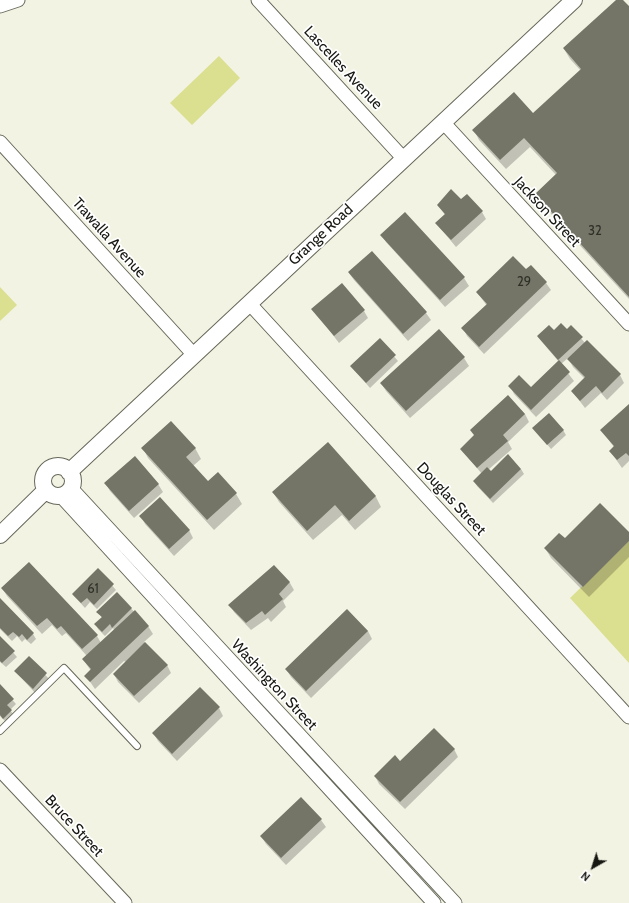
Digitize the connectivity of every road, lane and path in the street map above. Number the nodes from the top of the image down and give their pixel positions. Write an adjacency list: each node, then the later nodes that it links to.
1 (18, 0): 4 (street)
2 (258, 0): 7 (street, Lascelles Avenue)
3 (574, 0): 5 (street, Grange Road)
4 (0, 6)
5 (442, 122): 7 (street, Grange Road); 9 (street, Jackson Street)
6 (0, 142): 10 (street, Trawalla Avenue)
7 (403, 158): 8 (street, Grange Road)
8 (249, 304): 10 (street, Grange Road); 14 (street, Douglas Street)
9 (629, 324)
10 (194, 355): 11 (street, Grange Road)
11 (69, 472): 12 (street); 12 (street)
12 (59, 491): 13 (street); 19 (street, Washington Street); 20 (street, Washington Street)
13 (0, 535)
14 (629, 717)
15 (0, 732): 16 (lane)
16 (137, 746)
17 (0, 770): 18 (street, Bruce Street)
18 (123, 902)
19 (434, 903)
20 (455, 903)

